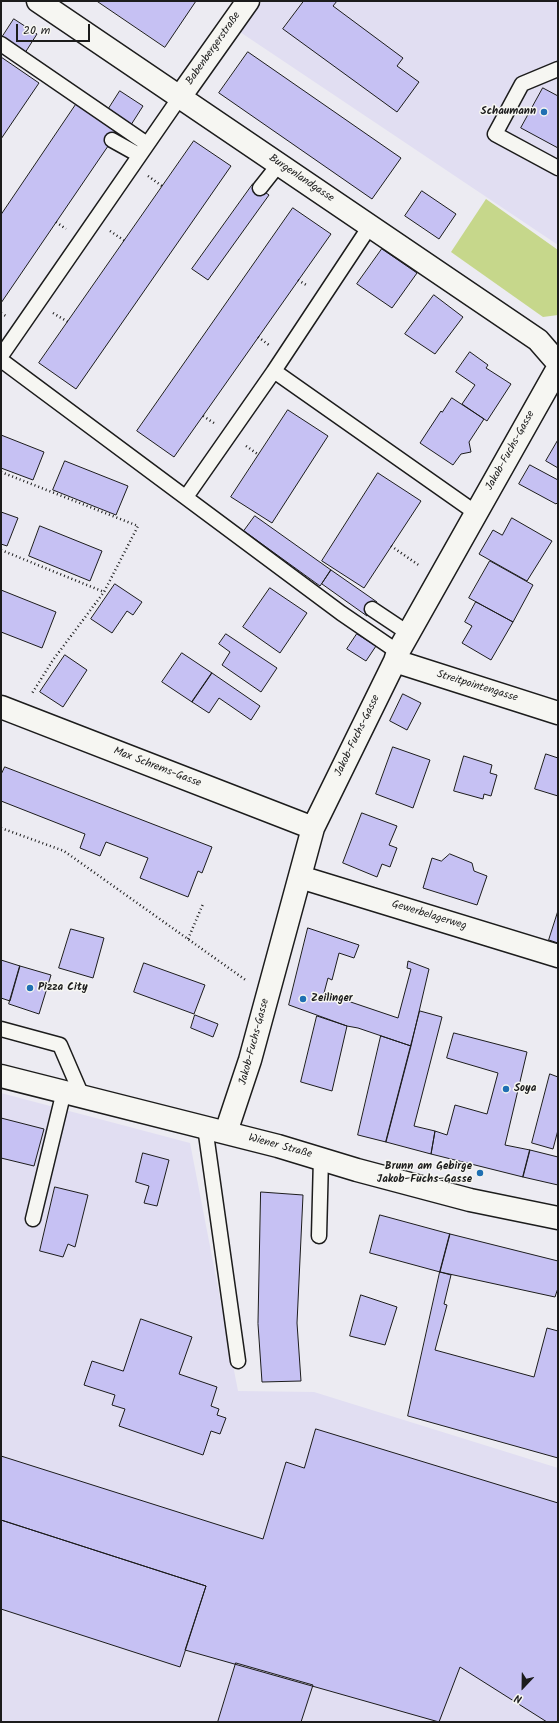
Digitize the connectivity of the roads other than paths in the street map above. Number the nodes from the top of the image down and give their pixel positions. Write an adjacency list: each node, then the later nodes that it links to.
1 (38, 1): 5 (street, Burgenlandgasse)
2 (248, 1): 5 (street, Babenbergerstraße)
3 (1, 44): 7 (lane)
4 (558, 69): 10 (lane)
5 (180, 97): 7 (lane); 9 (street, Burgenlandgasse)
6 (112, 140): 8 (lane)
7 (147, 144): 8 (lane)
8 (139, 155): 13 (lane)
9 (279, 164): 11 (lane); 12 (street, Burgenlandgasse)
10 (558, 168)
11 (260, 188)
12 (370, 226): 15 (street, Burgenlandgasse); 17 (lane)
13 (1, 356)
14 (1, 360): 18 (lane)
15 (558, 363)
16 (558, 368): 19 (street, Jakob-Fuchs-Gasse)
17 (274, 371): 18 (lane); 19 (lane)
18 (186, 497): 22 (lane)
19 (476, 513): 21 (street, Jakob-Fuchs-Gasse)
20 (372, 609): 21 (lane)
21 (408, 634): 22 (street, Jakob-Fuchs-Gasse)
22 (397, 657): 24 (street, Streitpointengasse); 25 (street, Jakob-Fuchs-Gasse)
23 (10, 711): 25 (street, Max Schrems-Gasse)
24 (558, 713)
25 (313, 828): 26 (street, Jakob-Fuchs-Gasse)
26 (300, 877): 27 (street, Gewerbelagerweg); 31 (street, Jakob-Fuchs-Gasse)
27 (558, 956)
28 (1, 1029): 30 (lane)
29 (1, 1076): 30 (street, Wiener Straße)
30 (73, 1094): 31 (street, Wiener Straße); 34 (lane)
31 (215, 1130): 32 (street, Wiener Straße); 36 (lane)
32 (321, 1158): 33 (street, Wiener Straße); 35 (lane)
33 (558, 1218)
34 (33, 1219)
35 (319, 1236)
36 (238, 1361)

